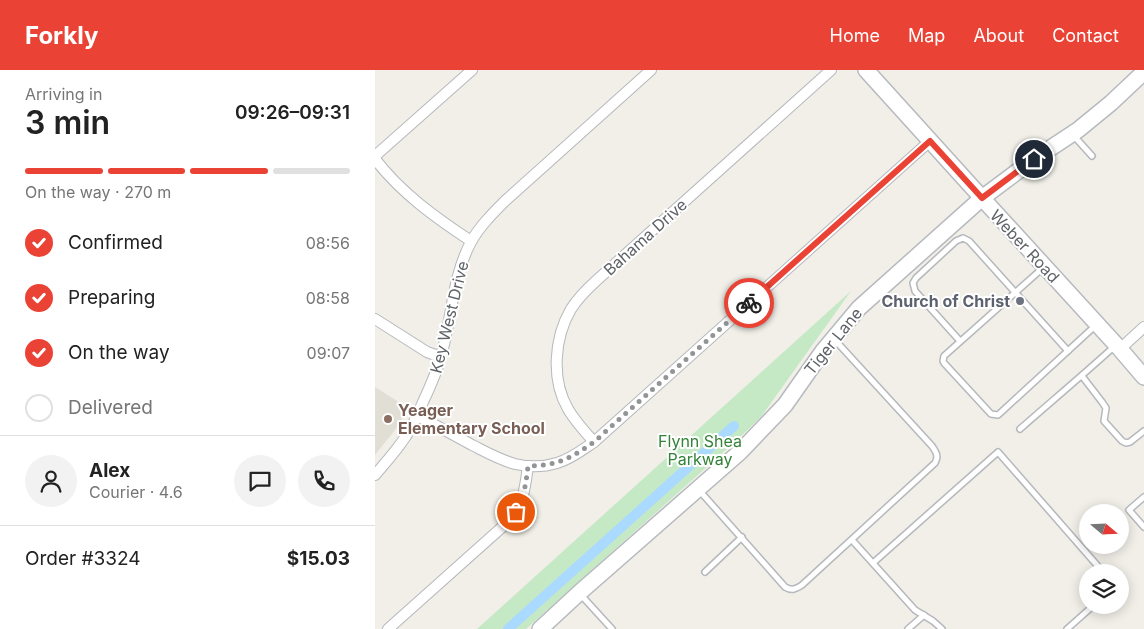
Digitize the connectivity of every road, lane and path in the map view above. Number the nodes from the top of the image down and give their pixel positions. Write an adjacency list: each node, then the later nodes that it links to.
1 (472, 70): 9 (street)
2 (651, 70): 11 (street, Key West Drive)
3 (831, 70): 27 (street, Bahama Drive)
4 (866, 70): 7 (street, Weber Road)
5 (1144, 72): 6 (street, Tiger Lane)
6 (1072, 134): 8 (lane); 10 (street, Tiger Lane)
7 (930, 141): 10 (street, Weber Road); 27 (street)
8 (1092, 156)
9 (375, 158): 11 (street)
10 (982, 198): 12 (street, Weber Road); 17 (street, Tiger Lane)
11 (471, 241): 21 (street, Key West Drive)
12 (1044, 266): 13 (lane); 15 (street, Weber Road)
13 (1015, 293): 18 (lane); 18 (lane); 20 (lane)
14 (375, 319): 21 (street)
15 (1097, 324): 19 (street, Weber Road); 20 (lane)
16 (1144, 327): 19 (street)
17 (833, 338): 30 (street, Tiger Lane); 34 (lane)
18 (961, 341): 20 (lane)
19 (1118, 347): 22 (lane); 23 (street, Weber Road)
20 (1068, 351)
21 (441, 357): 24 (street, Key West Drive)
22 (1083, 376): 25 (lane); 26 (lane)
23 (1144, 377)
24 (417, 416): 28 (street); 29 (street, Key West Drive)
25 (1019, 429)
26 (1144, 431)
27 (594, 442): 28 (street)
28 (528, 466): 41 (street)
29 (375, 475)
30 (698, 489): 33 (lane); 38 (street, Tiger Lane)
31 (1144, 497): 32 (lane)
32 (1144, 527)
33 (742, 537): 34 (lane); 37 (lane)
34 (852, 540): 35 (lane)
35 (873, 563): 36 (lane); 40 (lane)
36 (1096, 564)
37 (705, 572)
38 (579, 593): 42 (street, Tiger Lane); 43 (lane)
39 (1084, 614): 46 (lane)
40 (924, 615): 44 (lane); 45 (lane)
41 (388, 629)
42 (540, 629)
43 (612, 629)
44 (908, 629)
45 (942, 629)
46 (1067, 629)

